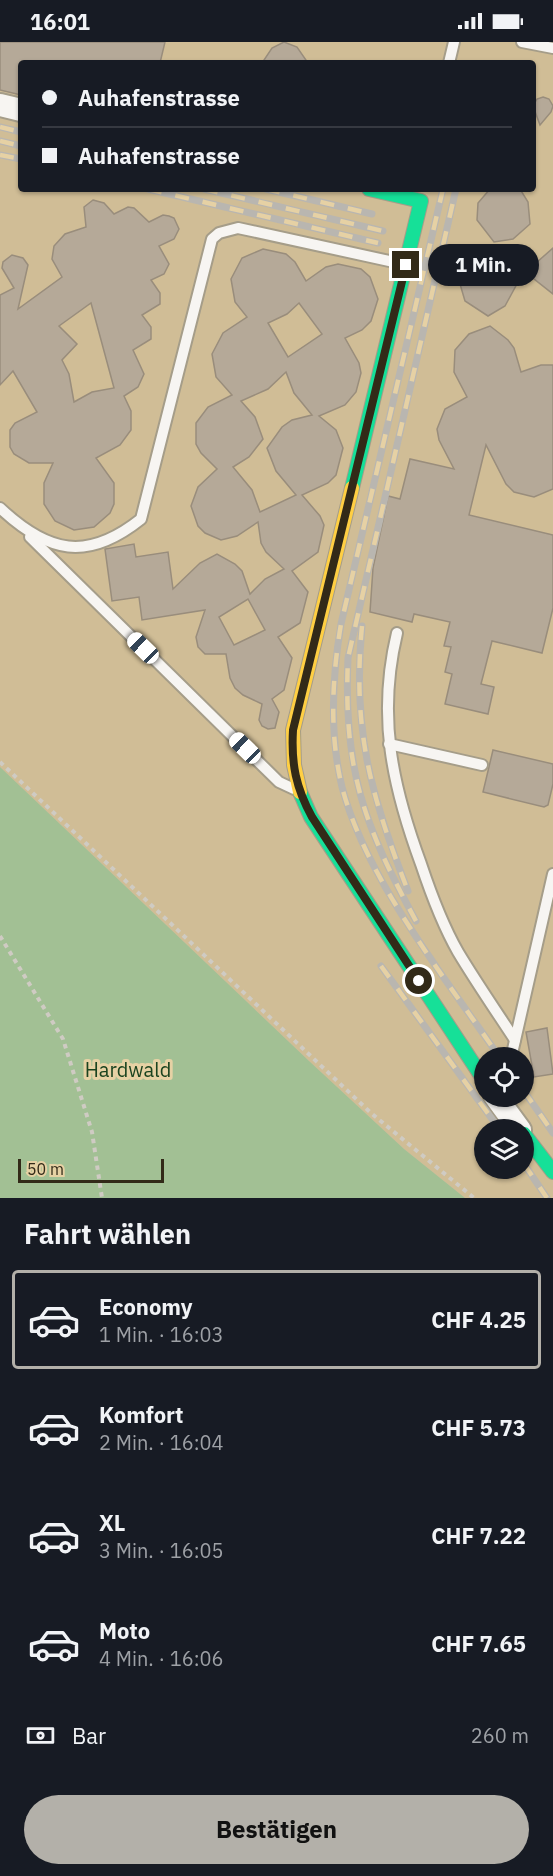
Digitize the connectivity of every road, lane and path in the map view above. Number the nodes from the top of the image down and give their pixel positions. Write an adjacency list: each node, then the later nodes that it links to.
1 (454, 42): 4 (lane)
2 (522, 42): 3 (lane)
3 (553, 48)
4 (450, 60)
5 (0, 105): 6 (street)
6 (18, 109)
7 (396, 192): 8 (street)
8 (423, 195): 9 (street)
9 (406, 265): 11 (lane); 16 (street)
10 (0, 508): 11 (lane)
11 (24, 530): 16 (lane)
12 (397, 633): 13 (lane)
13 (389, 744): 15 (lane); 19 (lane)
14 (0, 762): 25 (path)
15 (482, 765)
16 (298, 791): 21 (street)
17 (553, 874): 19 (lane)
18 (0, 936): 24 (path)
19 (515, 1040): 20 (lane)
20 (513, 1047)
21 (474, 1065)
22 (534, 1147): 23 (street)
23 (553, 1172)
24 (102, 1198)
25 (474, 1198)

